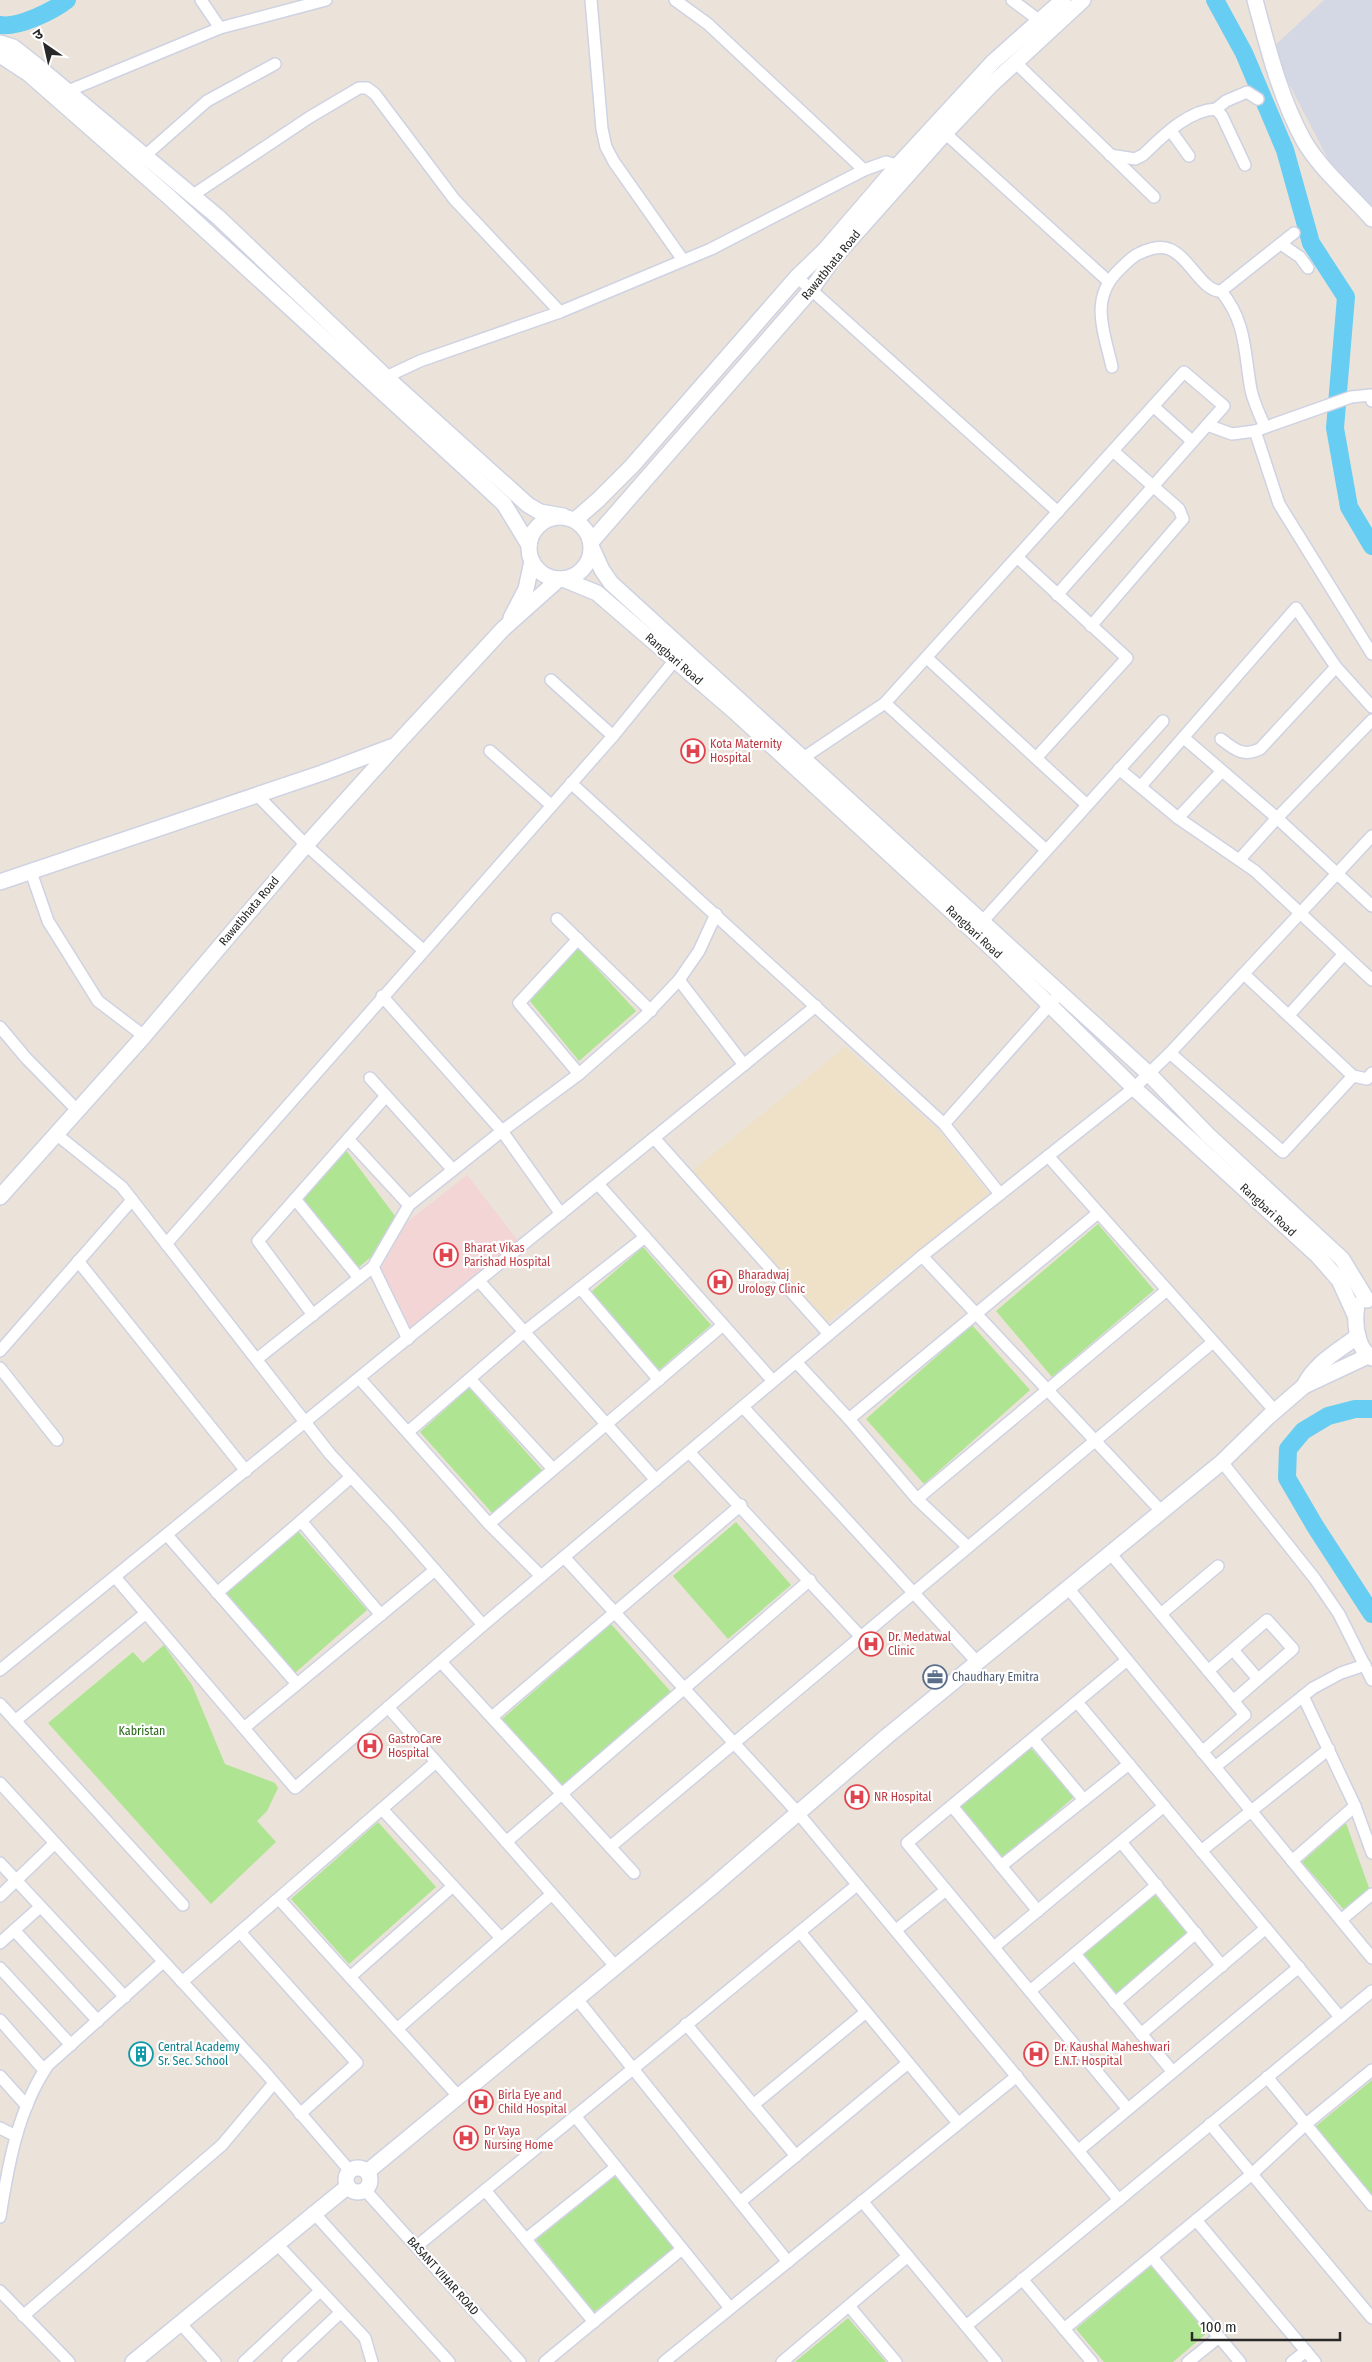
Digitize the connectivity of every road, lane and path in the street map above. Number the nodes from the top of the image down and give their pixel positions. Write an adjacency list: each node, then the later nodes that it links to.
1 (201, 0): 10 (street)
2 (324, 0): 10 (street)
3 (591, 0): 31 (street)
4 (675, 0): 25 (street)
5 (1012, 0): 9 (street)
6 (1063, 0): 9 (street, Rawatbhata Road)
7 (1083, 0): 13 (street, Rawatbhata Road)
8 (1255, 0): 28 (street)
9 (1040, 21): 24 (street, Rawatbhata Road)
10 (220, 28): 15 (street)
11 (0, 43): 15 (street)
12 (0, 55): 15 (street)
13 (1015, 62): 19 (street, Rawatbhata Road); 20 (street)
14 (275, 64): 22 (street)
15 (64, 96): 22 (street)
16 (1258, 99): 17 (street)
17 (1216, 108): 18 (street); 23 (street)
18 (1170, 131): 20 (street); 21 (street)
19 (945, 133): 24 (street, Rawatbhata Road); 34 (street)
20 (1110, 155): 27 (street)
21 (1189, 156)
22 (140, 161): 26 (street); 38 (street)
23 (1245, 165)
24 (905, 168): 25 (street); 33 (street, Rawatbhata Road); 35 (street, Rawatbhata Road)
25 (864, 170): 31 (street)
26 (193, 195): 37 (street); 38 (street)
27 (1154, 197)
28 (1372, 219)
29 (1294, 233): 30 (street)
30 (1281, 244): 32 (street); 36 (street)
31 (683, 260): 37 (street)
32 (1308, 268)
33 (797, 277): 35 (street); 50 (street, Rawatbhata Road)
34 (1108, 281): 36 (street); 39 (street)
35 (811, 290): 52 (street); 55 (street, Rawatbhata Road)
36 (1221, 291): 45 (street)
37 (560, 312): 40 (street)
38 (340, 343): 40 (street); 41 (street)
39 (1112, 367)
40 (386, 377): 41 (street)
41 (401, 399): 49 (street)
42 (1372, 401): 45 (street)
43 (1152, 406): 44 (street); 46 (street); 47 (street)
44 (1208, 425): 45 (street); 46 (street)
45 (1260, 429): 62 (street)
46 (1192, 440): 48 (street)
47 (1113, 451): 48 (street); 52 (street)
48 (1153, 485): 59 (street); 60 (street)
49 (509, 498): 51 (street); 54 (street)
50 (598, 500): 51 (street); 53 (street, Rawatbhata Road)
51 (540, 512): 53 (street)
52 (1058, 512): 56 (street)
53 (569, 518): 54 (street); 55 (street)
54 (529, 545): 57 (street)
55 (592, 545): 58 (street); 76 (street, Rangbari Road)
56 (1017, 557): 59 (street); 63 (street)
57 (532, 561): 58 (street); 61 (street, Rawatbhata Road)
58 (561, 579): 61 (street, Rawatbhata Road); 64 (street, Rangbari Road)
59 (1057, 595): 60 (street)
60 (1091, 626): 77 (street)
61 (503, 629): 74 (street, Rawatbhata Road)
62 (1372, 654)
63 (927, 658): 67 (street); 77 (street)
64 (675, 660): 71 (street); 107 (street, Rangbari Road)
65 (1336, 667): 68 (street); 72 (street); 73 (street)
66 (551, 680): 71 (street)
67 (884, 703): 76 (street); 89 (street)
68 (1372, 707)
69 (1163, 720): 78 (street)
70 (1372, 720): 86 (street)
71 (613, 736): 80 (street)
72 (1184, 738): 79 (street); 81 (street)
73 (1222, 739)
74 (395, 746): 82 (street); 88 (street, Rawatbhata Road)
75 (490, 751): 84 (street)
76 (803, 758): 98 (street, Rangbari Road)
77 (1036, 758): 83 (street)
78 (1119, 769): 81 (street); 83 (street)
79 (1221, 772): 85 (street); 86 (street)
80 (571, 783): 84 (street); 96 (street)
81 (1141, 786): 85 (street)
82 (257, 795): 88 (street); 91 (street)
83 (1087, 804): 89 (street)
84 (551, 805): 100 (street)
85 (1178, 818): 90 (street)
86 (1277, 818): 90 (street); 92 (street)
87 (1372, 836): 92 (street)
88 (306, 844): 100 (street); 112 (street, Rawatbhata Road)
89 (1046, 850): 98 (street)
90 (1240, 860): 95 (street)
91 (31, 872): 93 (street); 112 (street)
92 (1336, 873): 94 (street); 95 (street)
93 (0, 882)
94 (1372, 906)
95 (1300, 912): 101 (street); 102 (street)
96 (716, 914): 103 (street); 108 (street)
97 (557, 918): 99 (street)
98 (982, 922): 105 (street, Rangbari Road)
99 (578, 940): 109 (street); 116 (street)
100 (423, 950): 106 (street)
101 (1343, 955): 104 (street); 110 (street)
102 (1244, 974): 110 (street); 113 (street)
103 (679, 980): 109 (street); 114 (street)
104 (1372, 980)
105 (1060, 992): 107 (street); 117 (street, Rangbari Road)
106 (382, 996): 124 (street); 139 (street)
107 (1050, 1005): 120 (street, Rangbari Road); 123 (street)
108 (816, 1006): 114 (street); 123 (street)
109 (650, 1011): 116 (street)
110 (1289, 1015): 118 (street)
111 (2, 1036): 122 (street)
112 (144, 1036): 122 (street, Rawatbhata Road)
113 (1170, 1052): 117 (street); 118 (street)
114 (744, 1065): 126 (street)
115 (1372, 1073): 118 (street)
116 (579, 1074): 124 (street)
117 (1148, 1074): 120 (street); 147 (street, Rangbari Road)
118 (1353, 1076)
119 (370, 1078): 121 (street)
120 (1134, 1088): 128 (street); 150 (street, Rangbari Road)
121 (386, 1096): 127 (street); 129 (street)
122 (77, 1110): 125 (street, Rawatbhata Road)
123 (944, 1124): 131 (street)
124 (502, 1130): 129 (street); 137 (street)
125 (56, 1134): 132 (street, Rawatbhata Road); 134 (street)
126 (654, 1138): 130 (street); 153 (street)
127 (348, 1140): 133 (street); 135 (street)
128 (1048, 1156): 131 (street); 136 (street)
129 (453, 1170): 135 (street)
130 (598, 1184): 137 (street); 138 (street)
131 (1000, 1194): 140 (street)
132 (0, 1197)
133 (295, 1199): 143 (street); 149 (street)
134 (132, 1200): 139 (street); 141 (street)
135 (409, 1205): 142 (street)
136 (1098, 1213): 146 (street); 148 (street)
137 (561, 1214): 144 (street)
138 (645, 1237): 145 (street); 151 (street)
139 (166, 1244): 159 (street)
140 (922, 1256): 148 (street); 153 (street)
141 (78, 1261): 157 (street); 179 (street)
142 (373, 1267): 143 (street); 155 (street)
143 (359, 1278): 149 (street)
144 (479, 1281): 152 (street); 155 (street)
145 (580, 1288): 152 (street); 164 (street)
146 (1167, 1290): 156 (street); 167 (street)
147 (1370, 1300): 150 (street)
148 (976, 1314): 167 (street); 170 (street)
149 (314, 1315): 159 (street)
150 (1355, 1315): 154 (street, Rangbari Road)
151 (723, 1325): 164 (street); 165 (street)
152 (524, 1332): 163 (street); 172 (street)
153 (829, 1334): 160 (street)
154 (1358, 1336): 158 (street, Rangbari Road); 166 (street)
155 (408, 1339): 162 (street)
156 (1213, 1342): 169 (street); 175 (street)
157 (0, 1351)
158 (1370, 1357): 166 (street)
159 (257, 1359): 171 (street)
160 (796, 1362): 165 (street); 170 (street)
161 (0, 1368): 174 (street)
162 (360, 1379): 171 (street); 173 (street)
163 (470, 1379): 173 (street); 178 (street)
164 (659, 1380): 172 (street)
165 (773, 1381): 168 (street)
166 (1304, 1386): 169 (street)
167 (1047, 1390): 175 (street); 182 (street)
168 (743, 1407): 176 (street); 197 (street)
169 (1275, 1411): 177 (street)
170 (849, 1419): 182 (street)
171 (306, 1423): 179 (street); 180 (street)
172 (606, 1424): 178 (street); 181 (street)
173 (408, 1432): 186 (street)
174 (57, 1440)
175 (1095, 1441): 184 (street); 188 (street)
176 (689, 1452): 181 (street); 183 (street)
177 (1222, 1462): 184 (street); 209 (street)
178 (553, 1469): 186 (street)
179 (246, 1471): 187 (street)
180 (351, 1477): 185 (street); 192 (street)
181 (656, 1480): 190 (street)
182 (918, 1499): 188 (street)
183 (741, 1505): 195 (street); 200 (street)
184 (1161, 1512): 189 (street)
185 (301, 1521): 198 (street); 202 (street)
186 (489, 1524): 193 (street)
187 (167, 1535): 194 (street); 198 (street)
188 (968, 1547): 197 (street)
189 (1110, 1553): 196 (street); 201 (street)
190 (564, 1557): 193 (street); 200 (street)
191 (1218, 1566): 201 (street)
192 (435, 1570): 202 (street); 203 (street)
193 (541, 1576): 203 (street)
194 (115, 1577): 199 (street); 210 (street)
195 (810, 1580): 204 (street); 215 (street)
196 (1068, 1588): 206 (street); 208 (street)
197 (913, 1592): 204 (street); 208 (street)
198 (217, 1593): 214 (street)
199 (146, 1613): 222 (street); 223 (street)
200 (615, 1613): 215 (street); 221 (street)
201 (1161, 1614): 211 (street)
202 (381, 1615): 214 (street)
203 (483, 1626): 207 (street)
204 (861, 1637): 225 (street)
205 (1233, 1650): 211 (street); 212 (street); 212 (street)
206 (1127, 1660): 218 (street); 227 (street)
207 (441, 1662): 220 (street); 221 (street)
208 (977, 1662): 239 (street)
209 (1365, 1666): 213 (street); 216 (street)
210 (0, 1670)
211 (1208, 1671): 217 (street)
212 (1258, 1679): 217 (street)
213 (1372, 1680)
214 (297, 1684): 223 (street)
215 (684, 1689): 225 (street); 232 (street)
216 (1303, 1696): 226 (street); 230 (street)
217 (1233, 1700): 227 (street)
218 (1077, 1702): 224 (street); 229 (street)
219 (0, 1704): 222 (street)
220 (388, 1707): 223 (street); 228 (street)
221 (492, 1718): 232 (street)
222 (15, 1721): 259 (street)
223 (244, 1728)
224 (1033, 1739): 233 (street); 234 (street)
225 (734, 1743): 239 (street); 243 (street)
226 (1329, 1749): 236 (street); 238 (street)
227 (1202, 1752): 230 (street)
228 (436, 1762): 237 (street); 240 (street)
229 (1129, 1764): 233 (street); 235 (street)
230 (1215, 1767): 238 (street)
231 (0, 1783): 242 (street)
232 (562, 1794): 240 (street); 243 (street)
233 (1084, 1800): 248 (street)
234 (952, 1806): 248 (street); 254 (street)
235 (1164, 1806): 241 (street); 244 (street)
236 (1355, 1806): 245 (street); 246 (street)
237 (382, 1809): 252 (street); 258 (street)
238 (1250, 1811): 244 (street); 246 (street)
239 (798, 1813): 251 (street); 276 (street)
240 (506, 1842): 255 (street)
241 (1121, 1842): 253 (street); 261 (street)
242 (55, 1843): 250 (street); 274 (street)
243 (610, 1847): 249 (street)
244 (1201, 1851): 263 (street)
245 (1372, 1853)
246 (1292, 1861): 262 (street)
247 (0, 1863): 250 (street)
248 (1001, 1866): 261 (street)
249 (634, 1873)
250 (16, 1881): 257 (street); 260 (street)
251 (858, 1885): 265 (street); 267 (street)
252 (453, 1886): 269 (street); 279 (street)
253 (1157, 1886): 268 (street); 272 (street)
254 (946, 1890): 265 (street); 271 (street)
255 (552, 1894): 269 (street); 276 (street)
256 (1372, 1894): 262 (street)
257 (0, 1896)
258 (279, 1898): 266 (street); 279 (street)
259 (183, 1905)
260 (40, 1907): 264 (street); 283 (street)
261 (1038, 1910): 271 (street)
262 (1341, 1920): 273 (street)
263 (1266, 1928): 275 (street); 277 (street)
264 (14, 1930): 270 (street); 289 (street)
265 (896, 1930): 300 (street)
266 (240, 1932): 280 (street); 307 (street)
267 (800, 1932): 286 (street); 290 (street)
268 (1196, 1933): 275 (street); 285 (street)
269 (501, 1938): 291 (street)
270 (0, 1943)
271 (994, 1947): 282 (street)
272 (1075, 1954): 282 (street); 285 (street)
273 (1372, 1958)
274 (164, 1962): 280 (street); 283 (street)
275 (1222, 1966): 292 (street)
276 (616, 1967): 284 (street)
277 (1299, 1967): 287 (street); 298 (street)
278 (0, 1968): 293 (street)
279 (350, 1977): 291 (street)
280 (182, 1982): 302 (street)
281 (1372, 1990): 287 (street)
282 (1030, 1991): 306 (street)
283 (125, 1996): 289 (street)
284 (577, 1999): 295 (street); 303 (street)
285 (1115, 2002): 292 (street)
286 (866, 2012): 294 (street); 304 (street)
287 (1340, 2017): 301 (street)
288 (0, 2020): 296 (street)
289 (98, 2021): 293 (street)
290 (686, 2024): 295 (street); 304 (street)
291 (397, 2029): 303 (street)
292 (1141, 2034): 298 (street)
293 (71, 2045): 296 (street)
294 (908, 2062): 309 (street); 315 (street)
295 (632, 2068): 308 (street); 325 (street)
296 (44, 2070): 305 (street)
297 (1372, 2070): 311 (street)
298 (1172, 2071): 306 (street)
299 (0, 2076): 305 (street)
300 (1017, 2076): 309 (street); 314 (street)
301 (1267, 2077): 310 (street); 311 (street)
302 (274, 2084): 307 (street); 344 (street)
303 (459, 2096): 318 (street)
304 (753, 2105): 315 (street)
305 (27, 2106): 313 (street)
306 (1128, 2108): 314 (street)
307 (300, 2114): 317 (street)
308 (575, 2116): 316 (street); 322 (street)
309 (958, 2123): 324 (street)
310 (1210, 2124): 319 (street); 323 (street)
311 (1306, 2124): 319 (street); 326 (street)
312 (0, 2128): 313 (street)
313 (16, 2136): 328 (street)
314 (1078, 2150): 323 (street)
315 (796, 2156): 325 (street)
316 (616, 2167): 330 (street); 333 (street)
317 (350, 2171): 318 (street); 320 (street)
318 (367, 2172): 321 (street)
319 (1252, 2174): 329 (street); 342 (street)
320 (347, 2187): 321 (street); 327 (street)
321 (365, 2190): 332 (street, BASANT VIHAR ROAD)
322 (485, 2190): 330 (street); 332 (street)
323 (1119, 2200): 337 (street)
324 (862, 2201): 334 (street); 336 (street)
325 (740, 2202): 336 (street)
326 (1372, 2205)
327 (314, 2212): 331 (street); 357 (street)
328 (0, 2217)
329 (1196, 2220): 335 (street); 350 (street)
330 (526, 2239): 345 (street)
331 (276, 2243): 339 (street); 346 (street)
332 (417, 2246): 358 (street, BASANT VIHAR ROAD)
333 (682, 2249): 341 (street); 345 (street)
334 (908, 2256): 340 (street); 347 (street)
335 (1152, 2256): 348 (street); 349 (street)
336 (788, 2262): 341 (street)
337 (1022, 2279): 347 (street); 348 (street)
338 (0, 2291): 344 (street)
339 (320, 2291): 343 (street); 354 (street)
340 (848, 2306): 361 (street); 362 (street)
341 (730, 2308): 360 (street)
342 (1370, 2310)
343 (340, 2314): 355 (street); 356 (street)
344 (23, 2316): 352 (street)
345 (594, 2322): 359 (street)
346 (180, 2323): 351 (street); 353 (street)
347 (966, 2326): 363 (street)
348 (1064, 2329): 364 (street)
349 (1219, 2337): 365 (street); 366 (street)
350 (1306, 2351): 367 (street); 368 (street)
351 (141, 2360)
352 (69, 2362)
353 (215, 2362)
354 (244, 2362)
355 (288, 2362)
356 (372, 2362)
357 (449, 2362)
358 (520, 2362)
359 (545, 2362)
360 (664, 2362)
361 (782, 2362)
362 (896, 2362)
363 (996, 2362)
364 (1092, 2362)
365 (1188, 2362)
366 (1240, 2362)
367 (1292, 2362)
368 (1315, 2362)

